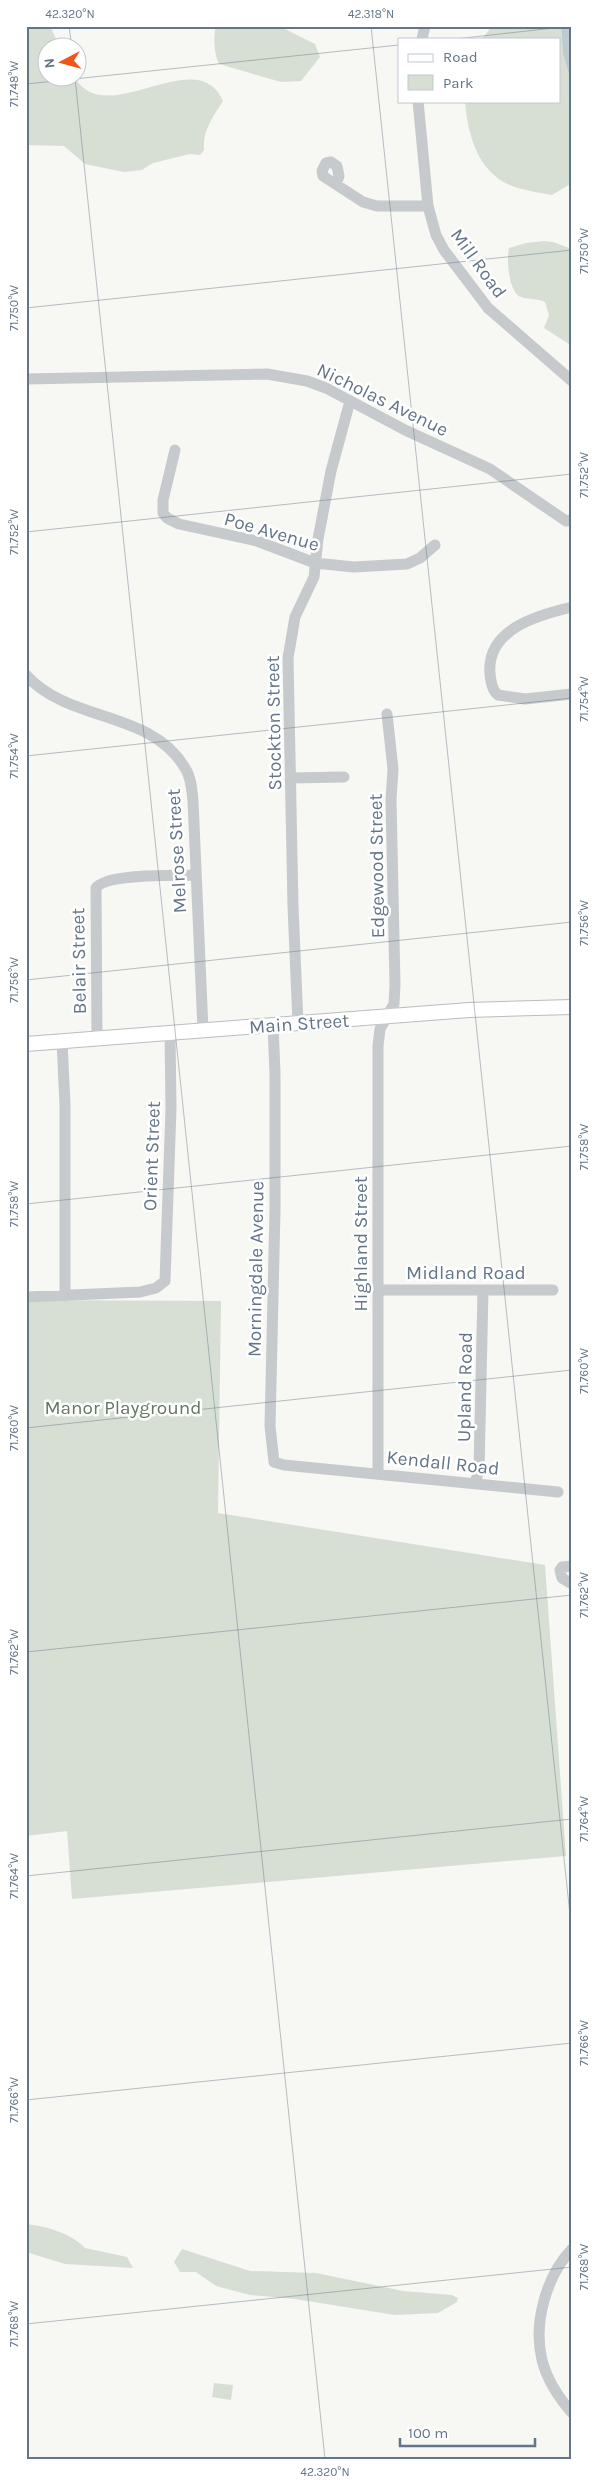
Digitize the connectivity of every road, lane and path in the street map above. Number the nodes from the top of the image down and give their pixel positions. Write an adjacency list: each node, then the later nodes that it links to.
1 (418, 102): 3 (street, Mill Road)
2 (336, 184): 3 (street)
3 (428, 206): 5 (street, Mill Road)
4 (26, 379): 6 (street, Nicholas Avenue)
5 (572, 381)
6 (350, 401): 8 (street, Nicholas Avenue); 10 (street, Stockton Street)
7 (174, 450): 10 (street, Poe Avenue)
8 (572, 520)
9 (435, 544): 10 (street, Poe Avenue)
10 (315, 563): 16 (street, Stockton Street)
11 (572, 607): 13 (street)
12 (26, 676): 17 (street, Melrose Street)
13 (572, 694)
14 (387, 714): 19 (street, Edgewood Street)
15 (344, 777): 16 (street)
16 (291, 778): 20 (street, Stockton Street)
17 (195, 875): 22 (street, Melrose Street); 24 (street, Belair Street)
18 (572, 1007): 19 (main road, Main Street)
19 (388, 1016): 20 (main road, Main Street); 27 (street, Highland Street)
20 (298, 1024): 21 (main road, Main Street)
21 (272, 1026): 22 (main road, Main Street); 32 (street, Morningdale Avenue)
22 (203, 1030): 23 (main road, Main Street)
23 (170, 1033): 24 (main road, Main Street); 30 (street, Orient Street)
24 (97, 1038): 25 (main road, Main Street)
25 (62, 1041): 26 (main road, Main Street); 30 (street)
26 (26, 1044)
27 (378, 1290): 28 (street, Midland Road); 33 (street, Highland Street)
28 (483, 1290): 29 (street, Midland Road); 34 (street, Upland Road)
29 (553, 1290)
30 (65, 1296): 31 (street)
31 (26, 1297)
32 (325, 1469): 33 (street, Kendall Road)
33 (378, 1473): 34 (street, Kendall Road)
34 (475, 1483): 35 (street, Kendall Road)
35 (558, 1492)
36 (572, 1566): 37 (street)
37 (572, 1584)
38 (572, 2249): 39 (street)
39 (572, 2413)

